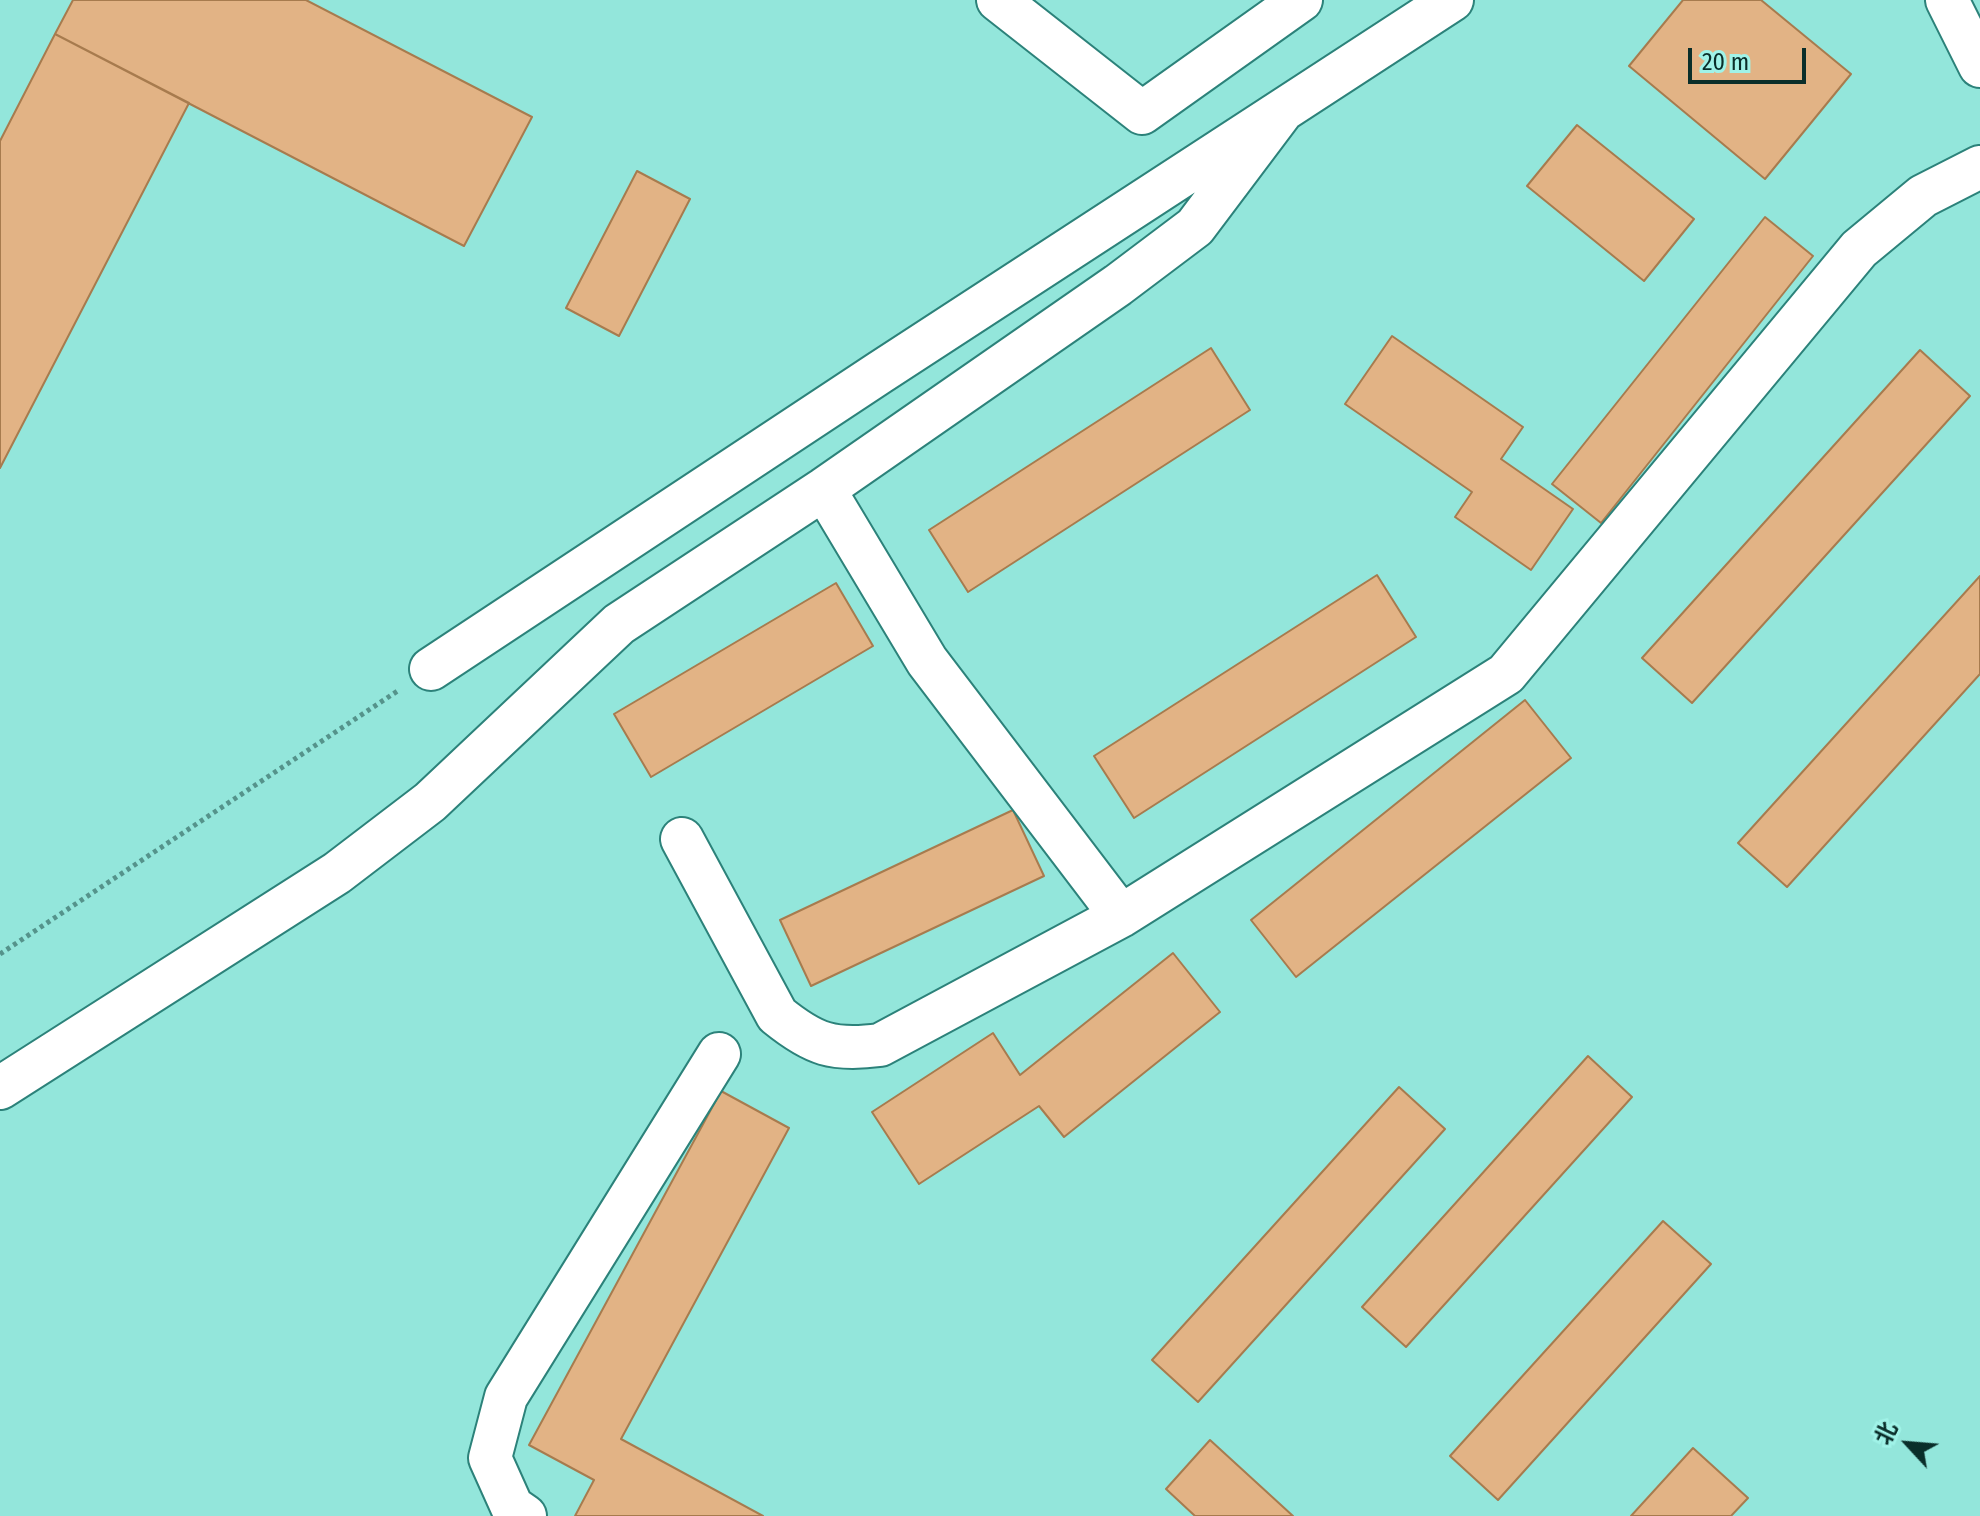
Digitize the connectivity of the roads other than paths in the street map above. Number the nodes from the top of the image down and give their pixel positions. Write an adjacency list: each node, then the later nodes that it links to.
1 (998, 0): 2 (street)
2 (1301, 0)
3 (1452, 0): 6 (street)
4 (1947, 0): 5 (street)
5 (1980, 66)
6 (1283, 110): 8 (street); 9 (street)
7 (1980, 167): 11 (street)
8 (824, 489): 11 (street); 13 (street)
9 (431, 669)
10 (682, 839): 11 (street)
11 (1121, 916)
12 (719, 1054): 14 (street)
13 (0, 1088)
14 (525, 1516)

